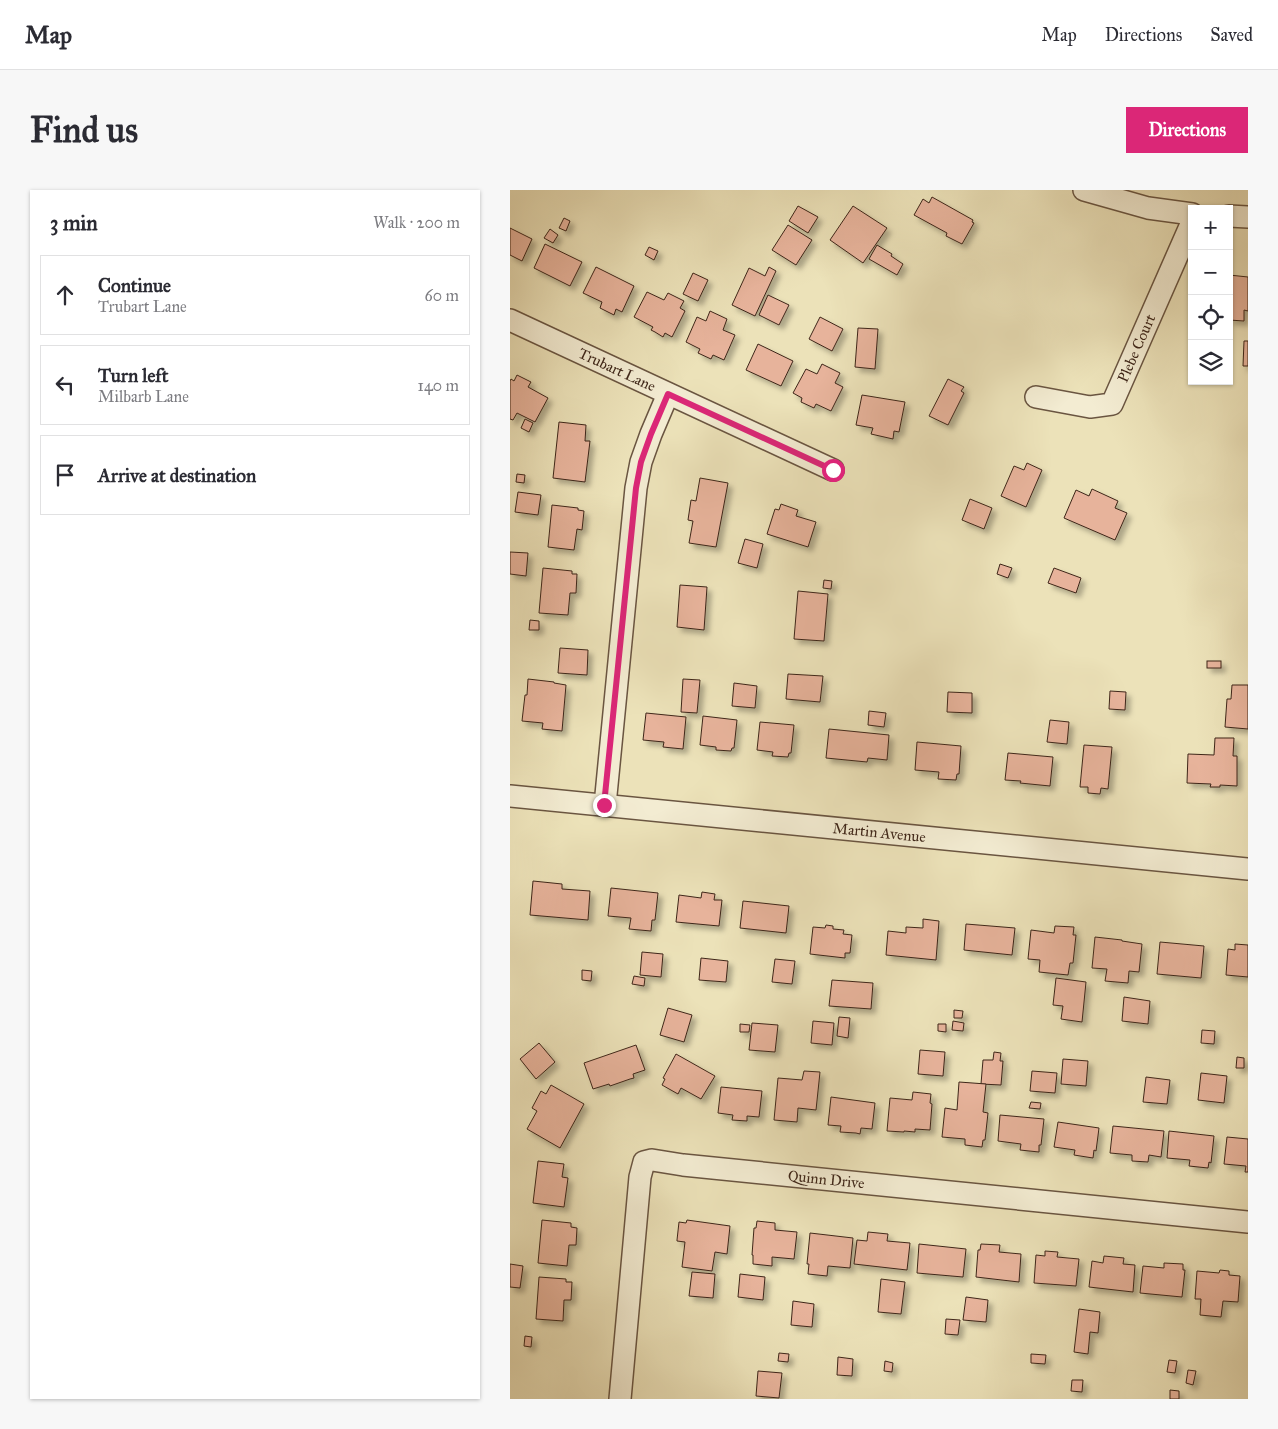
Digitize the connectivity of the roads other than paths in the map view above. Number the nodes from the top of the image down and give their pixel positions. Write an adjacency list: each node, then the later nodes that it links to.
1 (1084, 190): 2 (street)
2 (1188, 213)
3 (1233, 216): 4 (street)
4 (1248, 217)
5 (1188, 231): 8 (street, Plebe Court)
6 (510, 320): 7 (street, Trubart Lane)
7 (668, 394): 9 (street, Trubart Lane); 11 (street)
8 (1036, 397)
9 (833, 470)
10 (510, 796): 11 (street, Martin Avenue)
11 (604, 805): 12 (street, Martin Avenue)
12 (1248, 869)
13 (1248, 1222): 14 (street, Quinn Drive)
14 (620, 1399)

